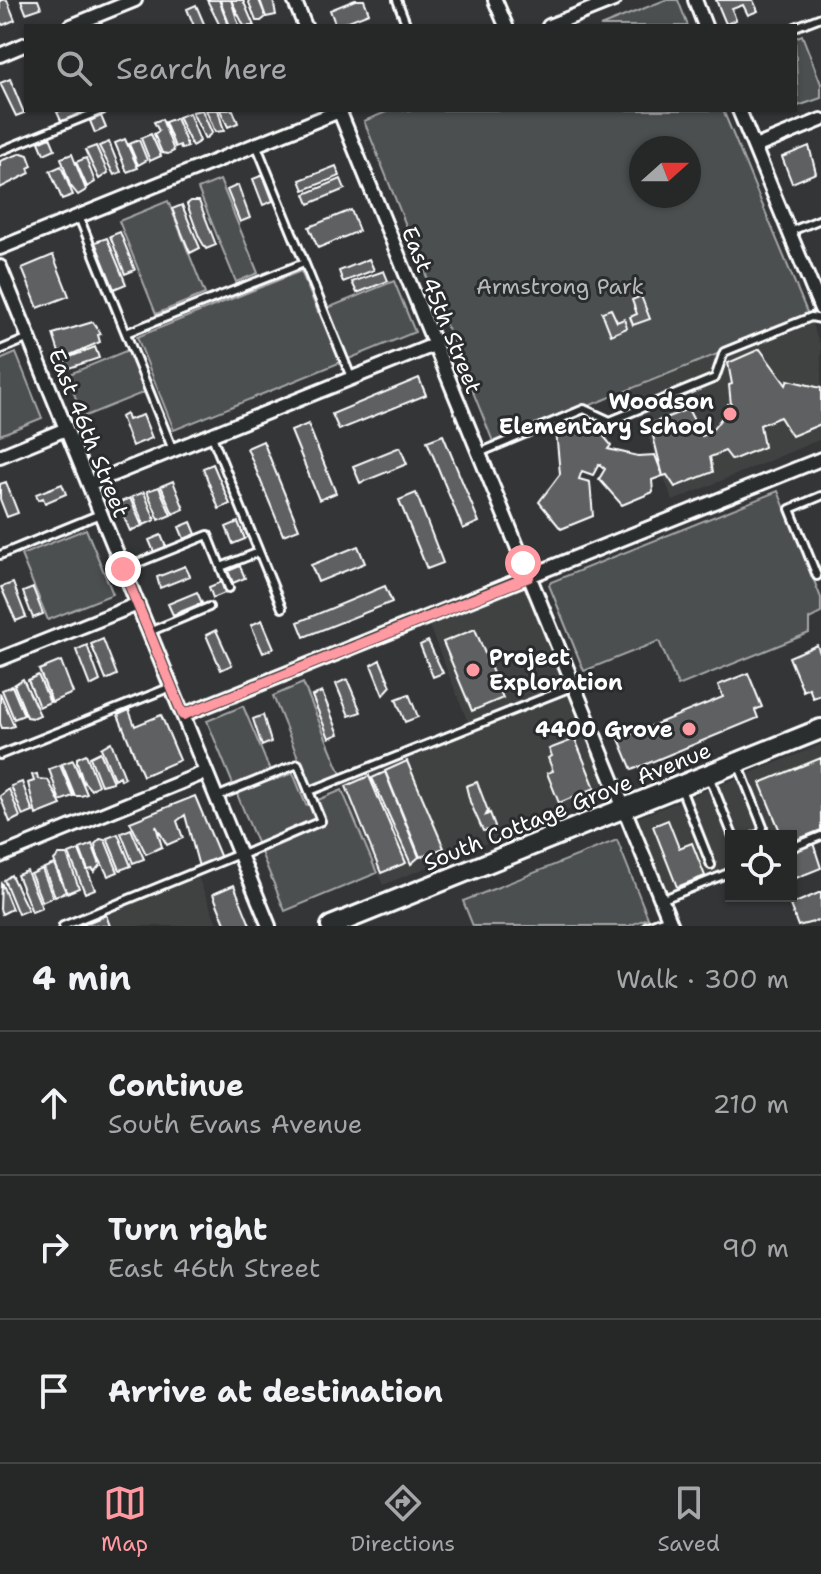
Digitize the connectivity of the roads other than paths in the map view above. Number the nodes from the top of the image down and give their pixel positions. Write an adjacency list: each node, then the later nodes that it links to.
1 (135, 0): 8 (street)
2 (294, 0): 9 (street)
3 (397, 0): 10 (lane)
4 (495, 0): 11 (street)
5 (614, 0): 12 (street)
6 (695, 0): 13 (street)
7 (821, 17): 14 (lane)
8 (76, 24)
9 (304, 24)
10 (406, 24)
11 (505, 24)
12 (554, 24)
13 (704, 24)
14 (797, 26)
15 (24, 45): 16 (street)
16 (0, 55)
17 (97, 112): 24 (lane)
18 (335, 112): 22 (street)
19 (341, 112): 35 (street, East 45th Street)
20 (740, 112): 23 (street)
21 (821, 120): 23 (street)
22 (256, 144): 25 (street); 29 (lane)
23 (755, 147): 27 (street)
24 (0, 151)
25 (79, 217): 28 (street); 33 (lane)
26 (821, 219): 27 (lane)
27 (789, 232): 31 (street)
28 (0, 248)
29 (304, 263): 33 (lane); 37 (lane)
30 (0, 267): 34 (street, East 46th Street)
31 (821, 309)
32 (821, 319): 41 (lane)
33 (126, 333): 40 (lane)
34 (29, 338): 36 (lane); 38 (street, East 46th Street)
35 (434, 345): 37 (street); 41 (street, East 45th Street)
36 (0, 350)
37 (351, 377): 39 (street)
38 (66, 429): 42 (street); 44 (street, East 46th Street)
39 (211, 434): 40 (street); 47 (lane)
40 (173, 450): 44 (street)
41 (479, 453): 52 (street, East 45th Street)
42 (0, 456)
43 (821, 459): 52 (street)
44 (89, 484): 46 (street, East 46th Street)
45 (821, 496): 51 (lane)
46 (101, 514): 48 (lane); 50 (street, East 46th Street)
47 (259, 552): 49 (lane); 56 (lane)
48 (0, 555)
49 (221, 567): 50 (lane); 53 (lane)
50 (123, 569): 54 (street, East 46th Street)
51 (817, 576)
52 (529, 577): 59 (street, East 45th Street); 61 (street)
53 (229, 588)
54 (138, 604): 57 (street, East 46th Street); 58 (street)
55 (209, 607): 57 (lane)
56 (282, 608)
57 (149, 632): 60 (street, East 46th Street)
58 (0, 659)
59 (574, 686): 68 (lane); 70 (street, East 45th Street)
60 (171, 687): 61 (street, East 46th Street); 63 (lane)
61 (183, 715): 65 (street, East 46th Street)
62 (821, 729): 64 (main road, South Cottage Grove Avenue)
63 (0, 755)
64 (738, 763): 66 (main road, South Cottage Grove Avenue); 72 (lane)
65 (206, 772): 69 (street, East 46th Street); 76 (street)
66 (709, 775): 67 (main road, South Cottage Grove Avenue); 71 (lane)
67 (680, 786): 70 (main road, South Cottage Grove Avenue); 77 (lane)
68 (310, 791): 69 (lane); 75 (lane)
69 (216, 797): 75 (street, East 46th Street)
70 (624, 809): 79 (street, East 45th Street); 80 (main road, South Cottage Grove Avenue)
71 (731, 830)
72 (762, 830)
73 (821, 836): 74 (lane)
74 (797, 846)
75 (240, 855): 82 (lane); 83 (street, East 46th Street)
76 (0, 856)
77 (711, 865)
78 (725, 874): 79 (lane)
79 (661, 900): 81 (street, East 45th Street)
80 (368, 919): 84 (main road, South Cottage Grove Avenue)
81 (670, 922): 85 (lane)
82 (63, 926)
83 (269, 926)
84 (331, 926)
85 (647, 926)

